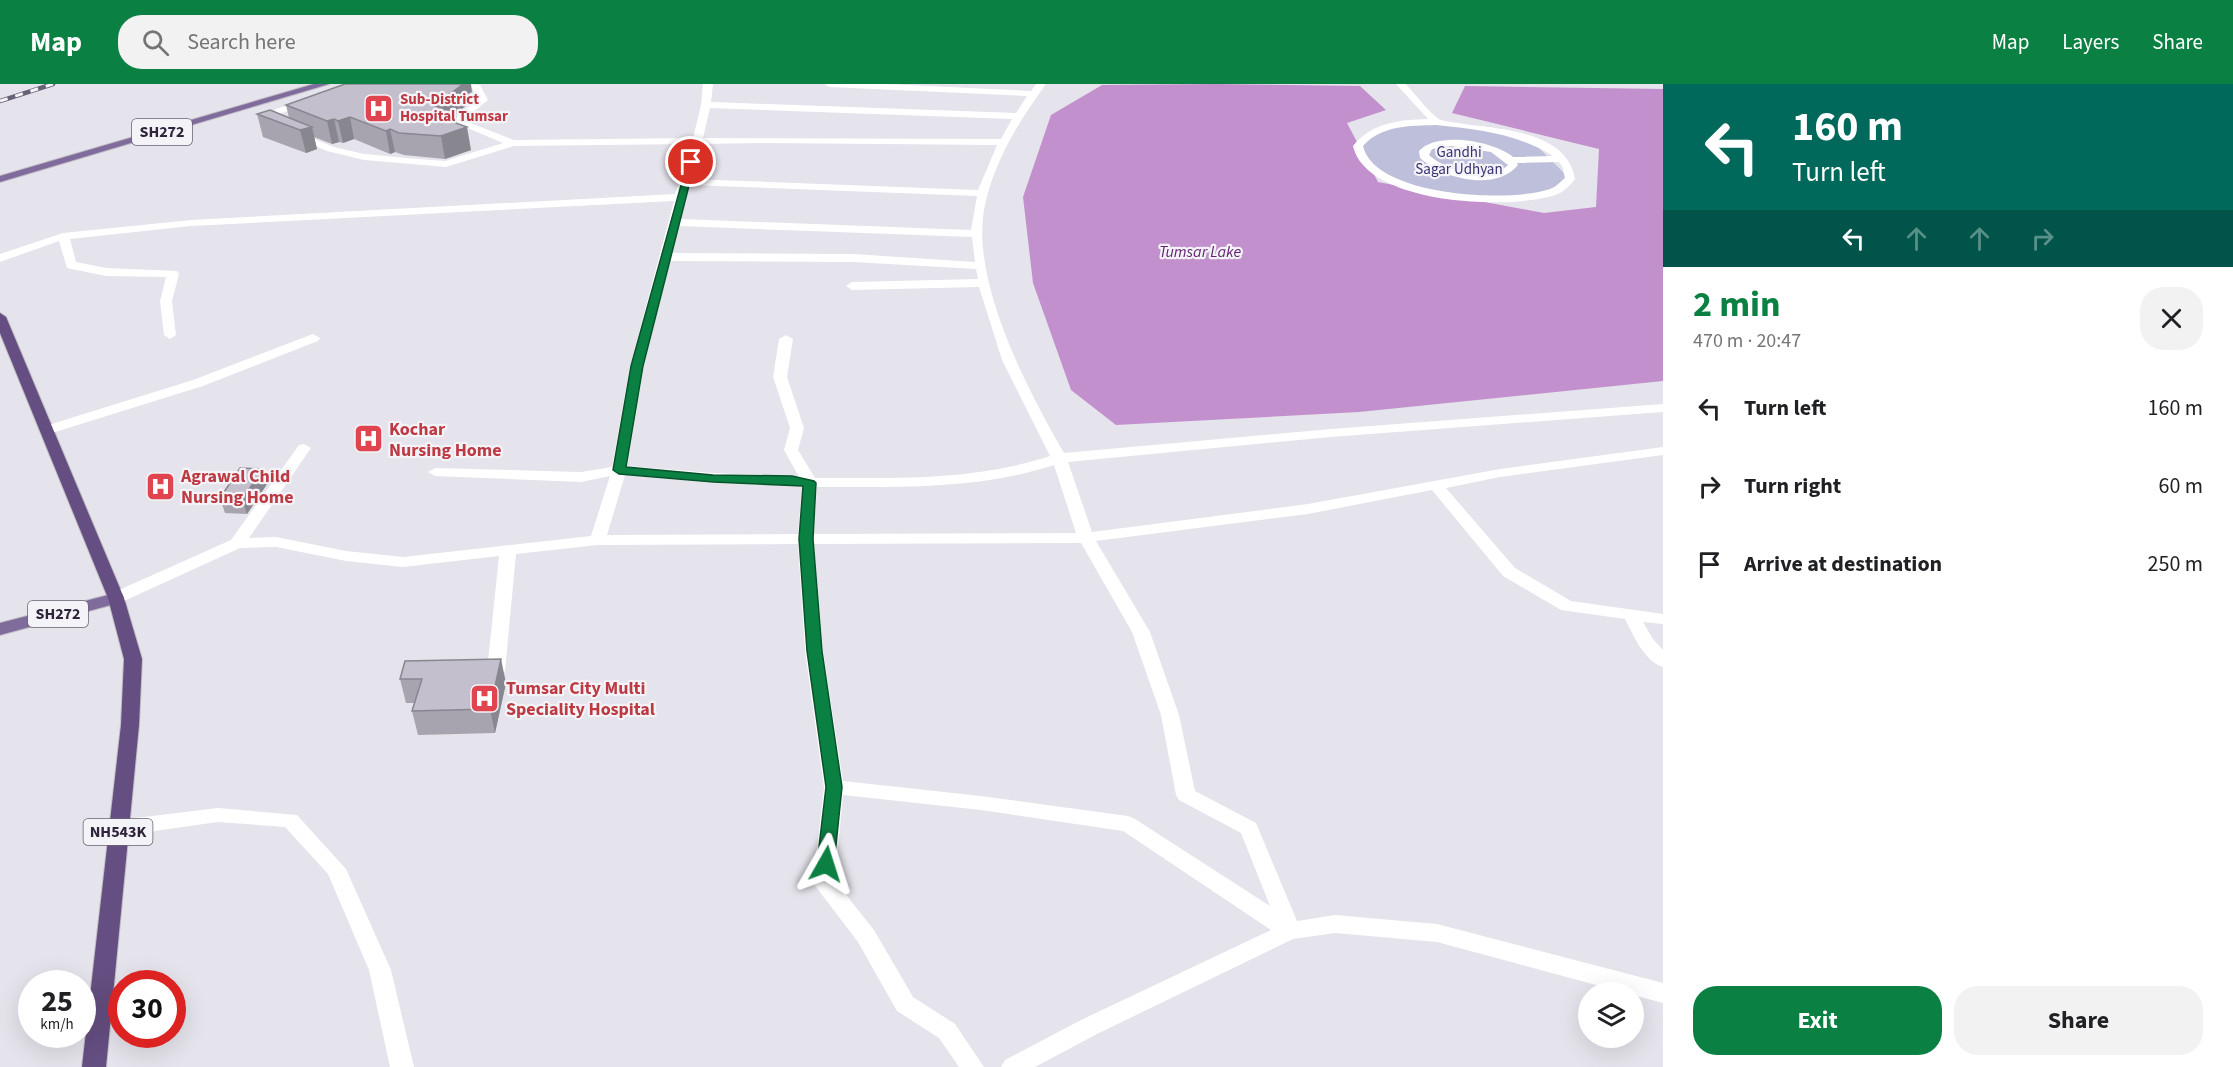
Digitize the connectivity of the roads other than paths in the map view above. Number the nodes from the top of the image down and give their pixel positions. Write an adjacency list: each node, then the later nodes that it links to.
1 (324, 84): 7 (main road, SH272)
2 (470, 84): 13 (street)
3 (708, 84): 8 (street)
4 (829, 84): 6 (street)
5 (1404, 84): 10 (street)
6 (1037, 89): 9 (street)
7 (293, 94): 13 (street); 16 (main road, SH272)
8 (706, 105): 9 (street); 11 (street)
9 (1020, 116): 12 (street)
10 (1436, 122): 14 (street); 14 (street)
11 (697, 142): 12 (street); 13 (street); 17 (street)
12 (1004, 142): 18 (street)
13 (513, 143)
14 (1561, 159): 15 (street)
15 (1510, 160): 15 (street)
16 (0, 179)
17 (682, 189): 18 (street); 19 (street); 21 (street)
18 (983, 193): 20 (street)
19 (674, 222): 20 (street); 22 (street)
20 (978, 234): 24 (street)
21 (63, 236): 23 (street); 28 (street)
22 (665, 257): 24 (street); 36 (street)
23 (0, 258)
24 (981, 266): 25 (street)
25 (983, 283): 26 (street); 35 (street)
26 (852, 286)
27 (0, 317): 32 (highway, NH543K)
28 (170, 335)
29 (313, 338): 32 (street)
30 (786, 339): 38 (street)
31 (1663, 408): 35 (street)
32 (47, 430): 45 (highway, NH543K)
33 (304, 448): 43 (street)
34 (1663, 452): 39 (street)
35 (1059, 458): 38 (street); 40 (street)
36 (619, 470): 37 (street); 38 (street); 42 (street)
37 (435, 472)
38 (810, 483): 41 (street)
39 (1436, 485): 40 (street); 46 (street)
40 (1086, 538): 41 (street); 53 (street)
41 (806, 539): 42 (street); 51 (street)
42 (598, 540): 44 (street)
43 (237, 543): 44 (street); 45 (street)
44 (508, 550): 50 (street)
45 (116, 598): 48 (main road, SH272); 52 (highway, NH543K)
46 (1631, 615): 47 (street); 49 (street)
47 (1663, 619)
48 (0, 629)
49 (1663, 661)
50 (496, 671)
51 (834, 787): 53 (street); 57 (street)
52 (119, 828): 55 (highway, NH543K); 56 (street)
53 (1290, 931): 54 (street); 58 (street)
54 (1663, 993)
55 (94, 1067)
56 (402, 1067)
57 (972, 1067)
58 (1013, 1067)

